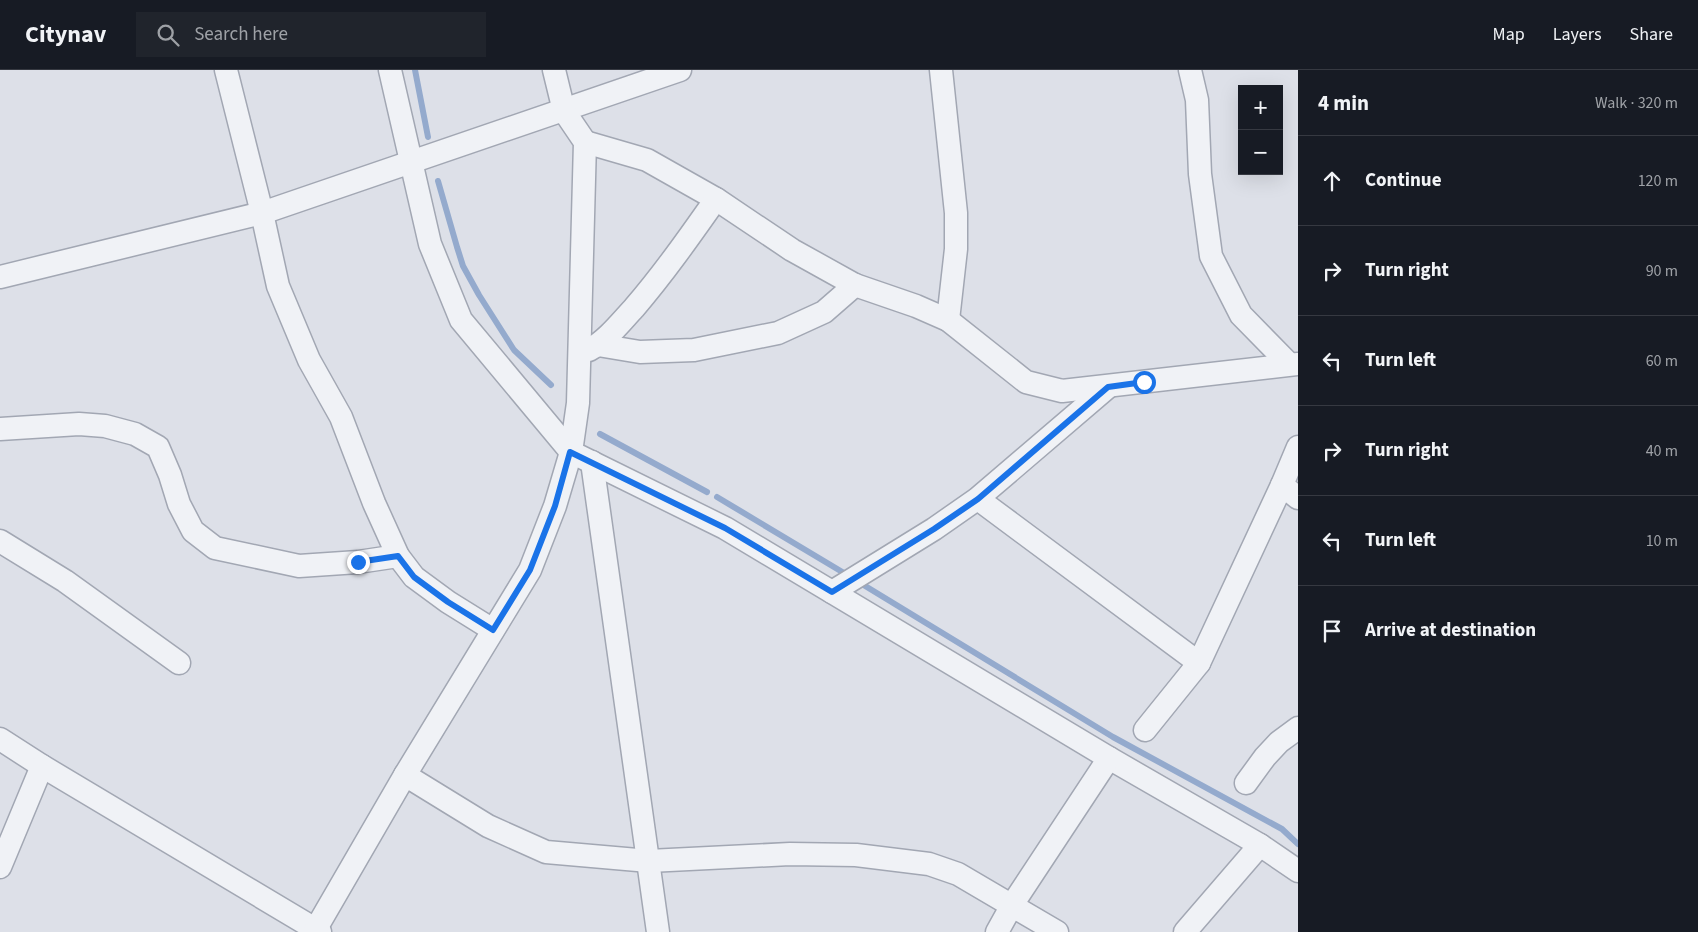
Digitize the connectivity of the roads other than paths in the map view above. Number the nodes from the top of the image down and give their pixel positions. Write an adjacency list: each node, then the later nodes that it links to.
1 (226, 70): 11 (street)
2 (390, 70): 9 (street)
3 (554, 70): 7 (street)
4 (680, 70): 7 (street)
5 (942, 70): 14 (street)
6 (1190, 70): 16 (street)
7 (564, 111): 8 (street); 9 (street)
8 (585, 142): 10 (street); 15 (street)
9 (412, 162): 11 (street); 20 (street)
10 (716, 199): 13 (street); 15 (street)
11 (262, 213): 12 (street); 25 (street)
12 (0, 277)
13 (855, 286): 14 (street); 15 (street)
14 (948, 320): 17 (street)
15 (589, 350): 20 (street)
16 (1294, 364): 17 (street)
17 (1108, 387): 23 (street)
18 (0, 430): 25 (street)
19 (1298, 447): 22 (street)
20 (570, 452): 21 (street); 27 (street)
21 (592, 462): 26 (street); 38 (street)
22 (1290, 492): 29 (street)
23 (978, 499): 26 (street); 29 (street)
24 (0, 541): 28 (street)
25 (398, 556): 27 (street)
26 (832, 592): 33 (street)
27 (493, 630): 35 (street)
28 (179, 663)
29 (1199, 663): 31 (street)
30 (1298, 728): 36 (street)
31 (1144, 730)
32 (0, 739): 34 (street)
33 (1109, 758): 37 (street); 41 (street)
34 (42, 766): 39 (street); 42 (street)
35 (406, 774): 38 (street); 42 (street)
36 (1246, 783)
37 (1260, 844): 40 (street); 46 (street)
38 (650, 861): 41 (street); 43 (street)
39 (0, 867)
40 (1298, 871)
41 (1012, 905): 44 (street); 45 (street)
42 (316, 931)
43 (658, 932)
44 (997, 932)
45 (1057, 932)
46 (1184, 932)

